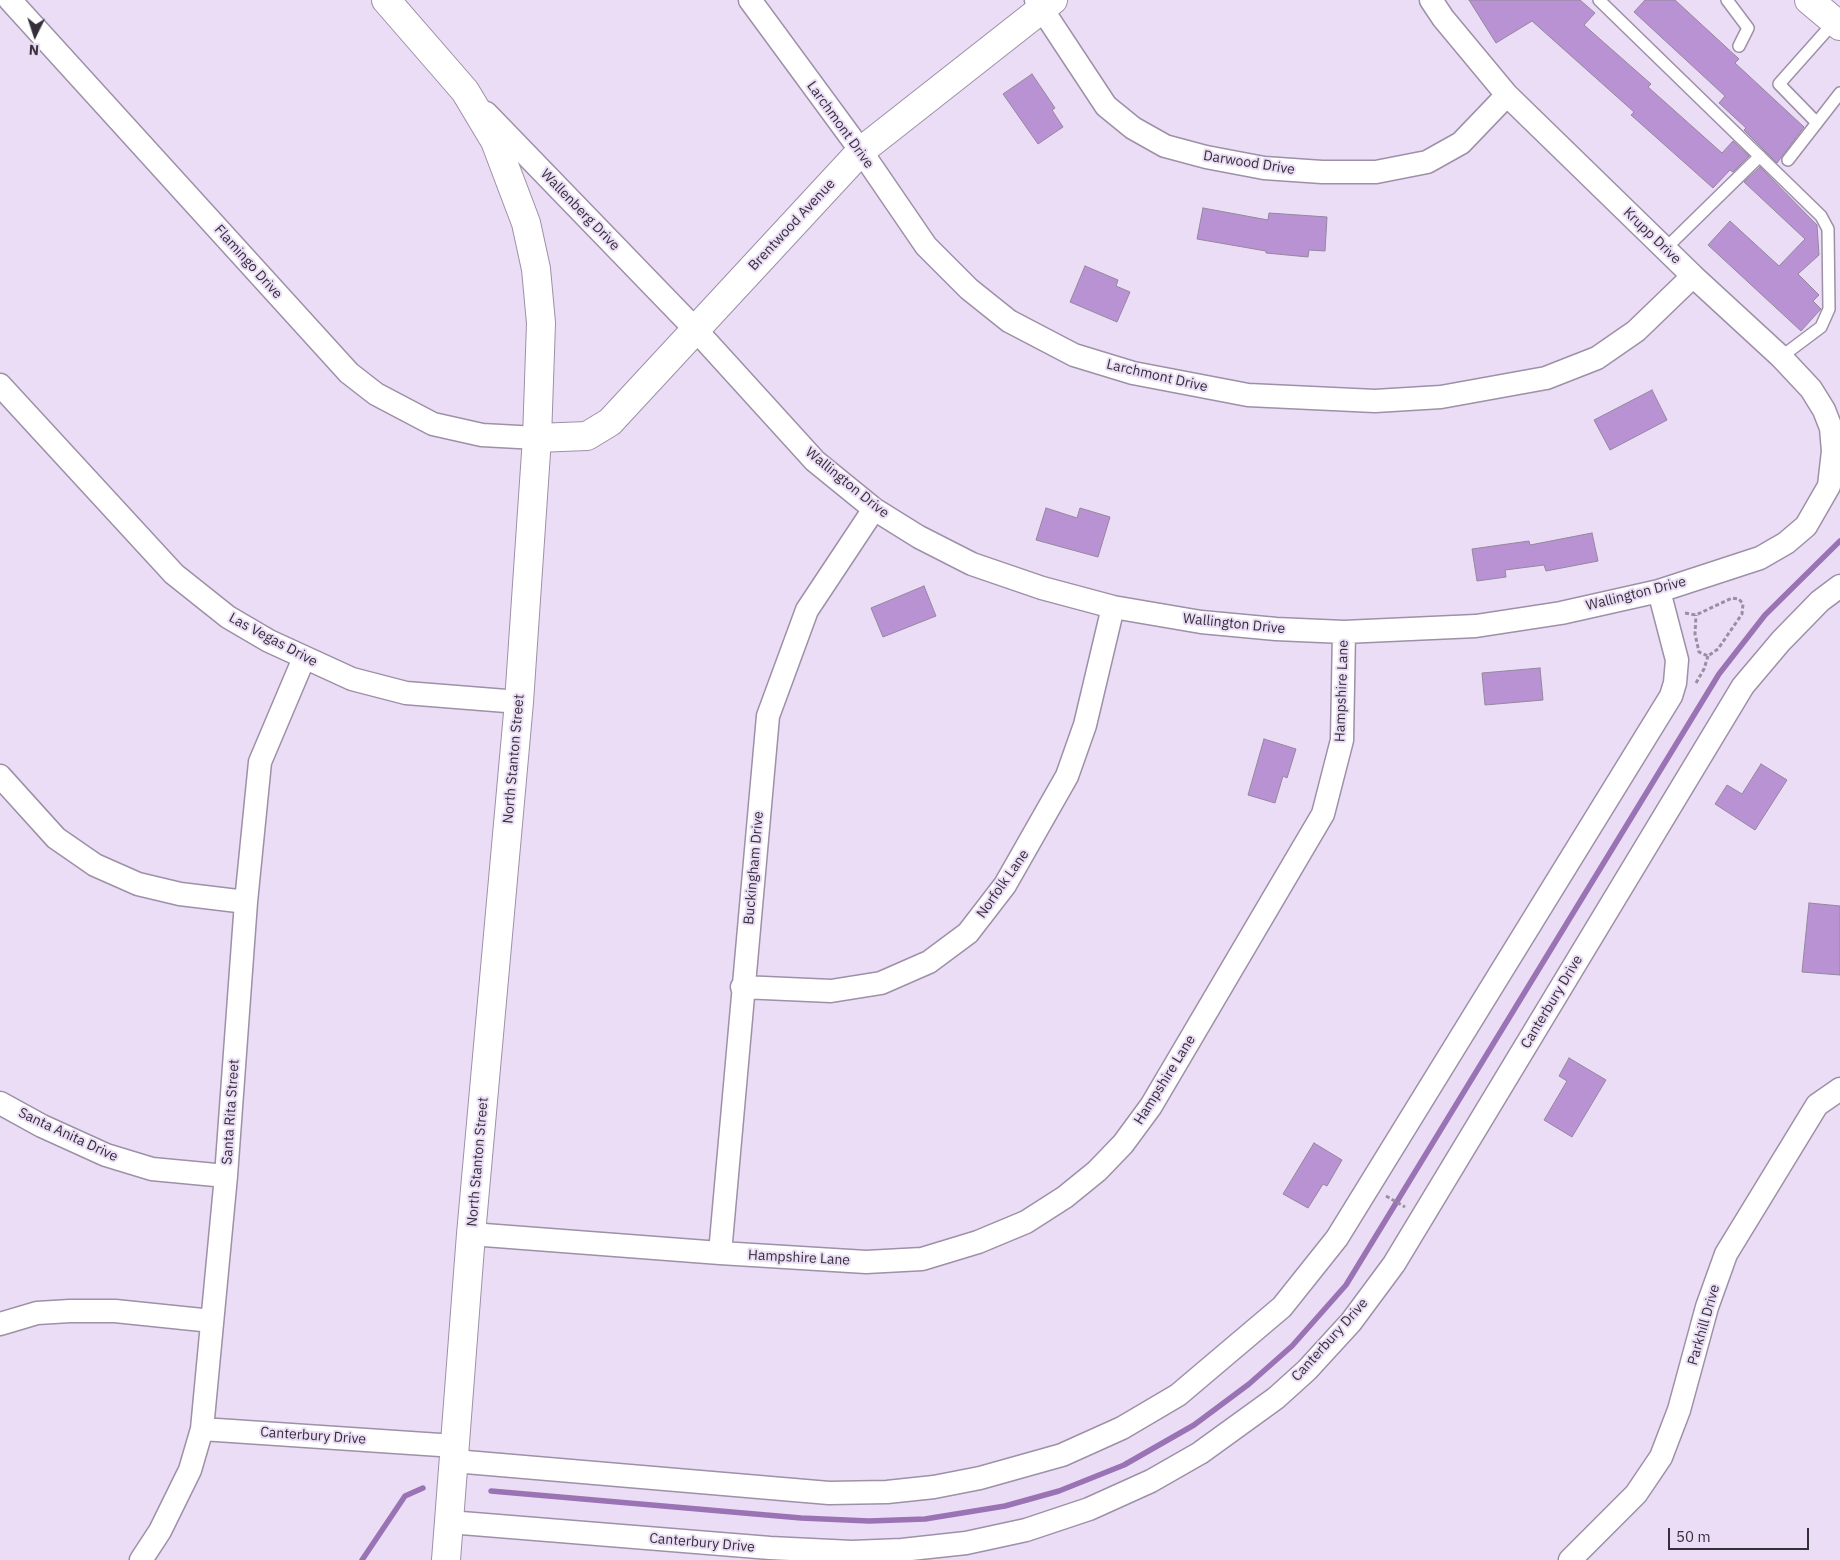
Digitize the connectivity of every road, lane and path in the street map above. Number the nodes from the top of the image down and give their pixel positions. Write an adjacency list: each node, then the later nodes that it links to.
1 (10, 0): 23 (street, Flamingo Drive)
2 (386, 0): 11 (street, North Stanton Street)
3 (750, 0): 15 (street, Larchmont Drive)
4 (1431, 0): 13 (street, Krupp Drive)
5 (1599, 0): 16 (lane)
6 (1809, 0): 9 (street)
7 (1729, 1): 10 (lane)
8 (1043, 3): 13 (street, Darwood Drive); 15 (street, Brentwood Avenue)
9 (1837, 23): 14 (lane)
10 (1739, 46)
11 (464, 91): 20 (street, Wallenberg Drive); 23 (street, North Stanton Street)
12 (1840, 94): 14 (lane)
13 (1507, 95): 18 (street, Krupp Drive)
14 (1817, 123): 17 (lane)
15 (861, 152): 19 (street, Larchmont Drive); 20 (street, Brentwood Avenue)
16 (1760, 156): 18 (lane); 21 (lane)
17 (1788, 160)
18 (1665, 249): 19 (street, Krupp Drive)
19 (1693, 276): 21 (street, Krupp Drive)
20 (695, 329): 23 (street, Brentwood Avenue); 25 (street, Wallington Drive)
21 (1781, 357): 24 (street, Krupp Drive)
22 (0, 385): 33 (street, Las Vegas Drive)
23 (537, 438): 35 (street, North Stanton Street)
24 (1834, 489): 27 (street, Wallington Drive)
25 (874, 509): 28 (street, Wallington Drive); 38 (street, Buckingham Drive)
26 (1840, 586): 51 (street, Canterbury Drive)
27 (1659, 591): 31 (street, Wallington Drive); 49 (street, Canterbury Drive)
28 (1113, 607): 31 (street, Wallington Drive); 38 (street, Norfolk Lane)
29 (1680, 612): 30 (path)
30 (1696, 615): 32 (path); 32 (path)
31 (1344, 632): 45 (street, Hampshire Lane)
32 (1708, 656): 34 (path)
33 (304, 658): 35 (street, Las Vegas Drive); 37 (street, Santa Rita Street)
34 (1693, 688)
35 (519, 702): 44 (street, North Stanton Street)
36 (0, 776): 37 (street)
37 (246, 902): 41 (street, Santa Rita Street)
38 (742, 986): 45 (street, Buckingham Drive)
39 (1840, 1088): 54 (street, Parkhill Drive)
40 (0, 1103): 41 (street, Santa Anita Drive)
41 (226, 1176): 46 (street, Santa Rita Street)
42 (1390, 1187): 43 (path)
43 (1411, 1212)
44 (471, 1234): 45 (street, Hampshire Lane); 49 (street, North Stanton Street)
45 (720, 1253)
46 (212, 1321): 47 (street); 48 (street, Santa Rita Street)
47 (0, 1324)
48 (202, 1428): 49 (street, Canterbury Drive); 52 (street, Santa Rita Street)
49 (454, 1453): 50 (street, North Stanton Street)
50 (449, 1522): 51 (street, Canterbury Drive); 53 (street, North Stanton Street)
51 (769, 1554)
52 (141, 1560)
53 (446, 1560)
54 (1570, 1560)

